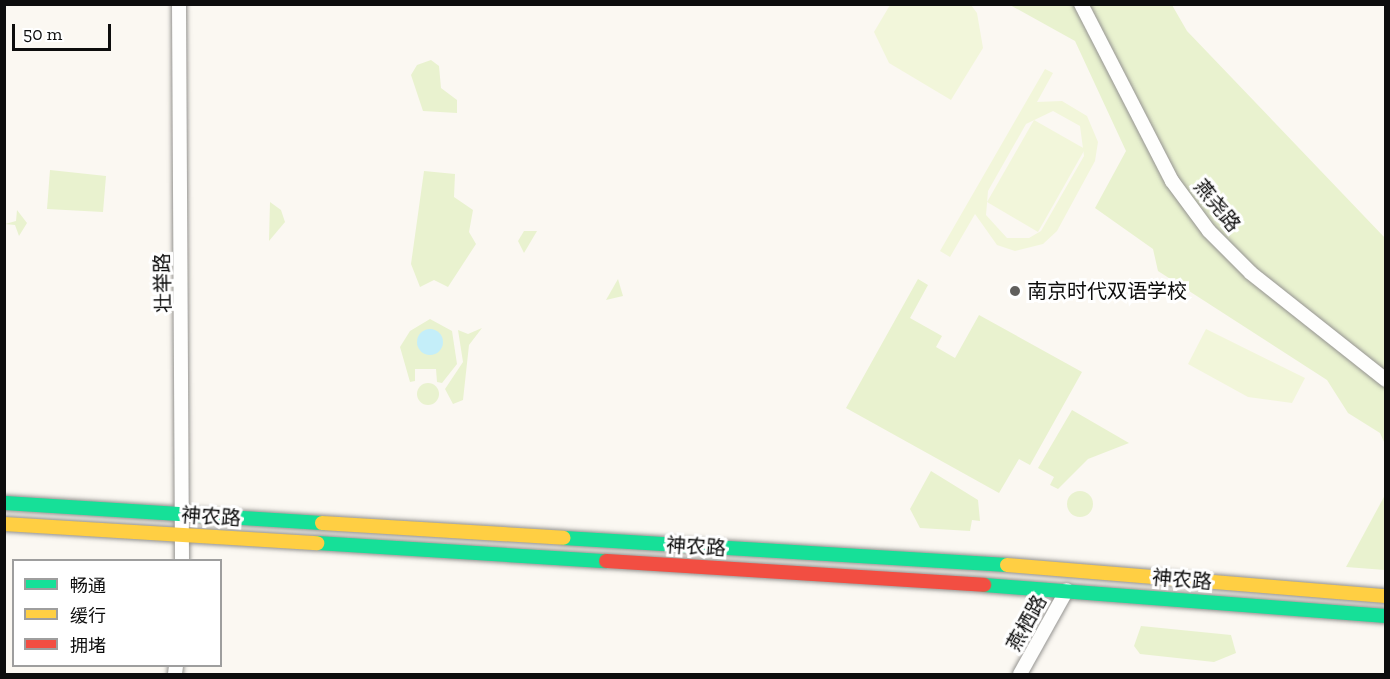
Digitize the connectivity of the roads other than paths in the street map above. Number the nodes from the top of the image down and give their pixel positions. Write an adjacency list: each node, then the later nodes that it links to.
1 (179, 4): 5 (street, 壮举路)
2 (1081, 4): 3 (street, 燕尧路)
3 (1386, 380)
4 (4, 503): 5 (street, 神农路)
5 (183, 514): 7 (street, 壮举路); 10 (street, 神农路)
6 (4, 524): 7 (street, 神农路)
7 (183, 535): 8 (street, 壮举路); 9 (street, 神农路)
8 (182, 559)
9 (1067, 590): 11 (street, 神农路); 12 (street, 燕栖路)
10 (1386, 596)
11 (1386, 616)
12 (1020, 675)

